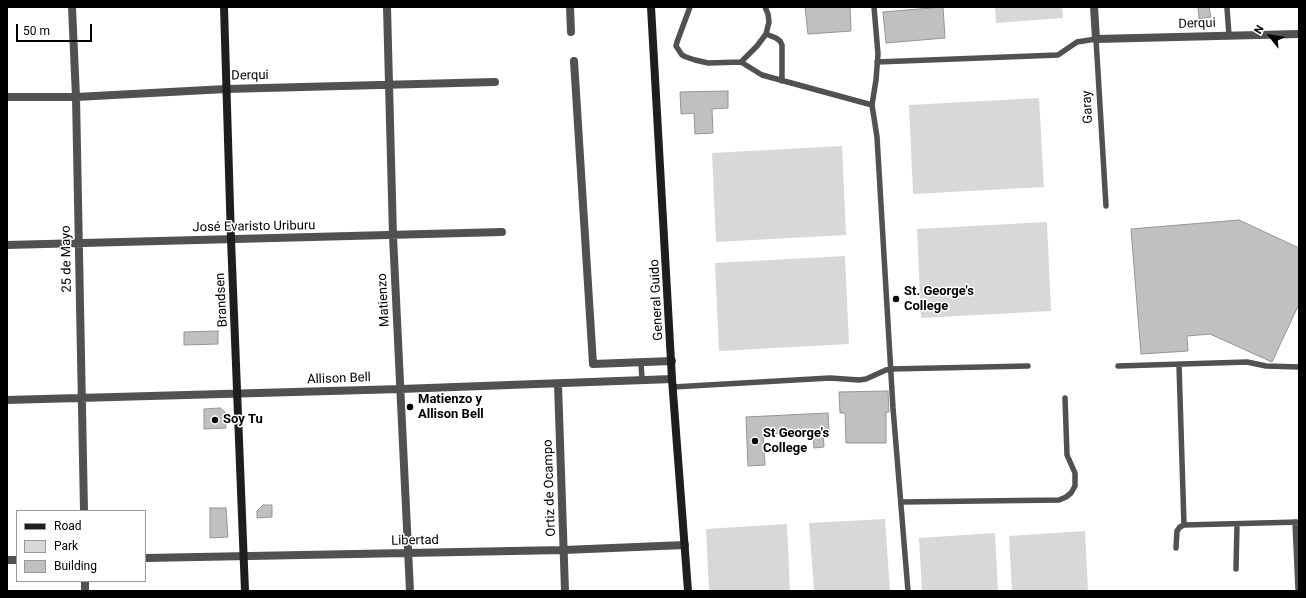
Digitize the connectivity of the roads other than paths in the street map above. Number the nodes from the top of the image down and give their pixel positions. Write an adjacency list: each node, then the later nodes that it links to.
1 (72, 7): 24 (street, 25 de Mayo)
2 (224, 7): 22 (main road, Brandsen)
3 (387, 7): 21 (street, Matienzo)
4 (570, 7): 11 (street)
5 (651, 7): 32 (main road, General Guido)
6 (690, 7): 17 (lane)
7 (764, 7): 12 (lane)
8 (874, 7): 18 (lane)
9 (1094, 7): 15 (street, Garay)
10 (1227, 8): 14 (lane)
11 (571, 32)
12 (766, 34): 17 (lane); 19 (lane)
13 (1299, 34): 14 (street, Derqui)
14 (1229, 35): 15 (street, Derqui)
15 (1096, 40): 18 (lane); 26 (lane, Garay)
16 (574, 61): 33 (street)
17 (741, 62): 19 (lane)
18 (877, 62): 25 (lane)
19 (782, 81): 25 (lane)
20 (494, 82): 21 (street, Derqui)
21 (390, 85): 22 (street, Derqui); 28 (street, Matienzo)
22 (226, 89): 24 (street, Derqui); 29 (main road, Brandsen)
23 (7, 97): 24 (street, Derqui)
24 (76, 97): 30 (street, 25 de Mayo)
25 (872, 105): 38 (lane)
26 (1106, 206)
27 (502, 232): 28 (street, José Evaristo Uriburu)
28 (393, 236): 29 (street, José Evaristo Uriburu); 42 (street, Matienzo)
29 (231, 239): 30 (street, José Evaristo Uriburu); 43 (main road, Brandsen)
30 (78, 244): 31 (street, José Evaristo Uriburu); 44 (street, 25 de Mayo)
31 (7, 245)
32 (672, 361): 33 (street); 40 (main road, General Guido)
33 (641, 362): 39 (lane)
34 (1179, 365): 36 (lane); 37 (lane); 51 (lane)
35 (1028, 366): 38 (lane)
36 (1118, 366)
37 (1299, 367)
38 (891, 369): 40 (lane); 47 (lane)
39 (642, 380): 40 (street, Allison Bell); 41 (street, Allison Bell)
40 (673, 383): 52 (main road, General Guido)
41 (558, 384): 42 (street, Allison Bell); 54 (street, Ortiz de Ocampo)
42 (400, 389): 43 (street, Allison Bell); 55 (street, Matienzo)
43 (238, 394): 44 (street, Allison Bell); 56 (main road, Brandsen)
44 (82, 398): 46 (street, Allison Bell); 48 (street, 25 de Mayo)
45 (1065, 398): 47 (lane)
46 (7, 400)
47 (901, 502): 63 (lane)
48 (84, 510)
49 (1297, 522): 50 (lane); 64 (lane)
50 (1237, 524): 51 (lane); 58 (lane)
51 (1184, 525): 53 (lane)
52 (685, 545): 54 (street, Libertad); 62 (main road, General Guido)
53 (1176, 548)
54 (564, 550): 55 (street, Libertad); 61 (street, Ortiz de Ocampo)
55 (409, 553): 56 (street, Libertad); 60 (street, Matienzo)
56 (244, 557): 57 (street, Libertad); 59 (main road, Brandsen)
57 (146, 558)
58 (1236, 569)
59 (245, 591)
60 (410, 591)
61 (565, 591)
62 (688, 591)
63 (908, 591)
64 (1299, 591)

